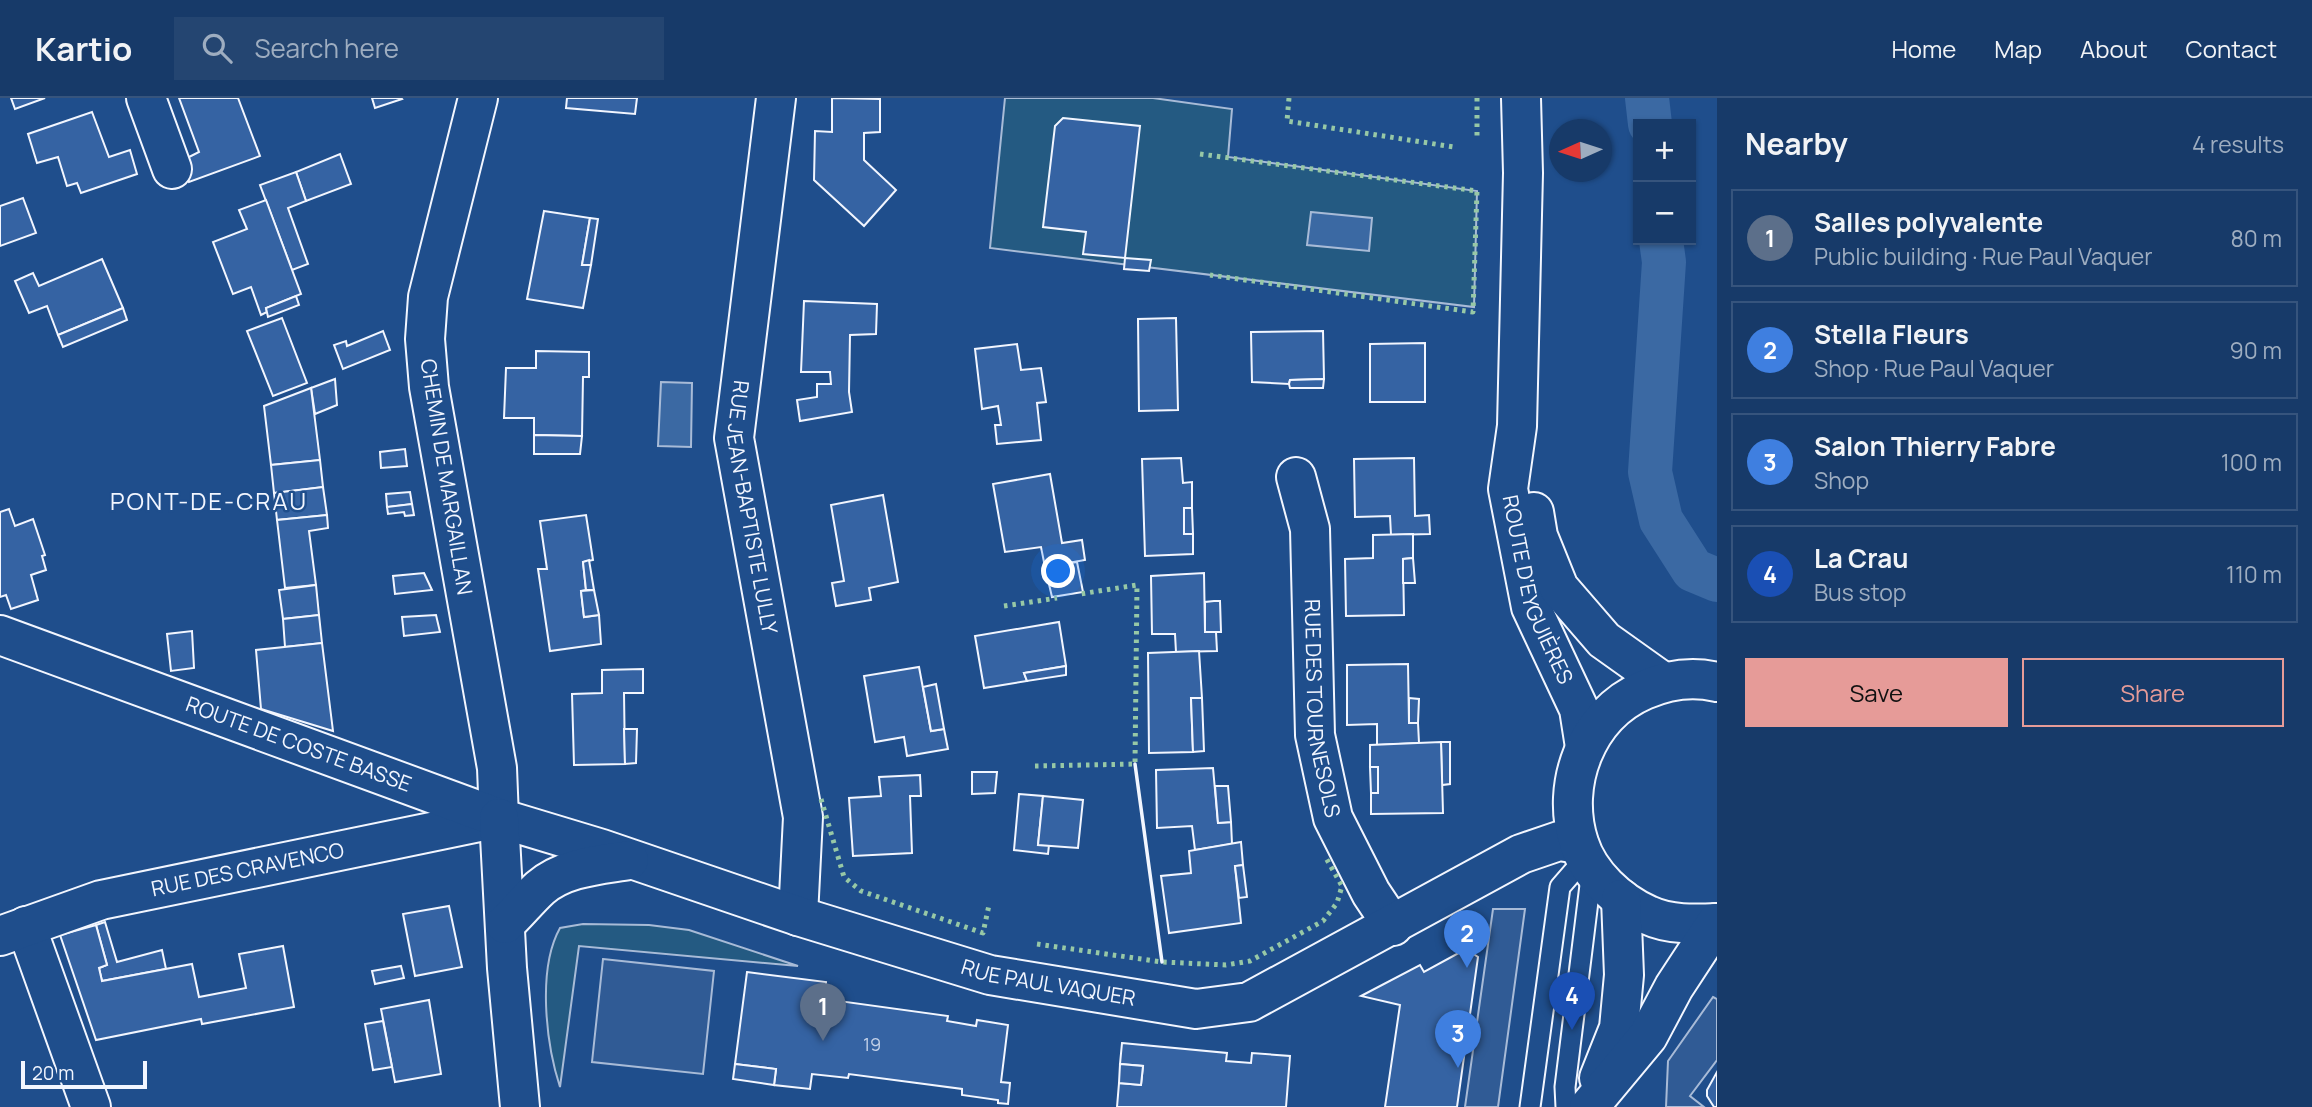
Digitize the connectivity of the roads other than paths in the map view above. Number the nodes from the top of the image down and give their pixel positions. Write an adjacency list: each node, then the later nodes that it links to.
1 (146, 98): 5 (street)
2 (478, 98): 12 (street, CHEMIN DE MARGAILLAN)
3 (776, 98): 16 (street, RUE JEAN-BAPTISTE LULLY)
4 (1521, 98): 6 (street, ROUTE D'EYGUIÈRES)
5 (172, 169)
6 (1517, 426): 9 (street, ROUTE D'EYGUIÈRES); 11 (street, ROUTE D'EYGUIÈRES)
7 (1296, 477): 19 (street, RUE DES TOURNESOLS)
8 (0, 635): 12 (street, ROUTE DE COSTE BASSE)
9 (1662, 682): 10 (street); 11 (street)
10 (1717, 682)
11 (1585, 747): 13 (street)
12 (499, 818): 14 (street, RUE PAUL VAQUER); 18 (street); 20 (street, RUE DES CRAVENCO)
13 (1586, 856): 15 (street); 19 (street, RUE PAUL VAQUER); 23 (lane); 24 (lane)
14 (633, 859): 16 (street, RUE PAUL VAQUER); 18 (street)
15 (1621, 899): 17 (street); 25 (street)
16 (798, 916): 19 (street, RUE PAUL VAQUER)
17 (1717, 923): 25 (street)
18 (505, 924): 22 (street)
19 (1393, 926)
20 (13, 931): 21 (street)
21 (91, 1107)
22 (520, 1107)
23 (1531, 1107)
24 (1566, 1107)
25 (1588, 1107)

